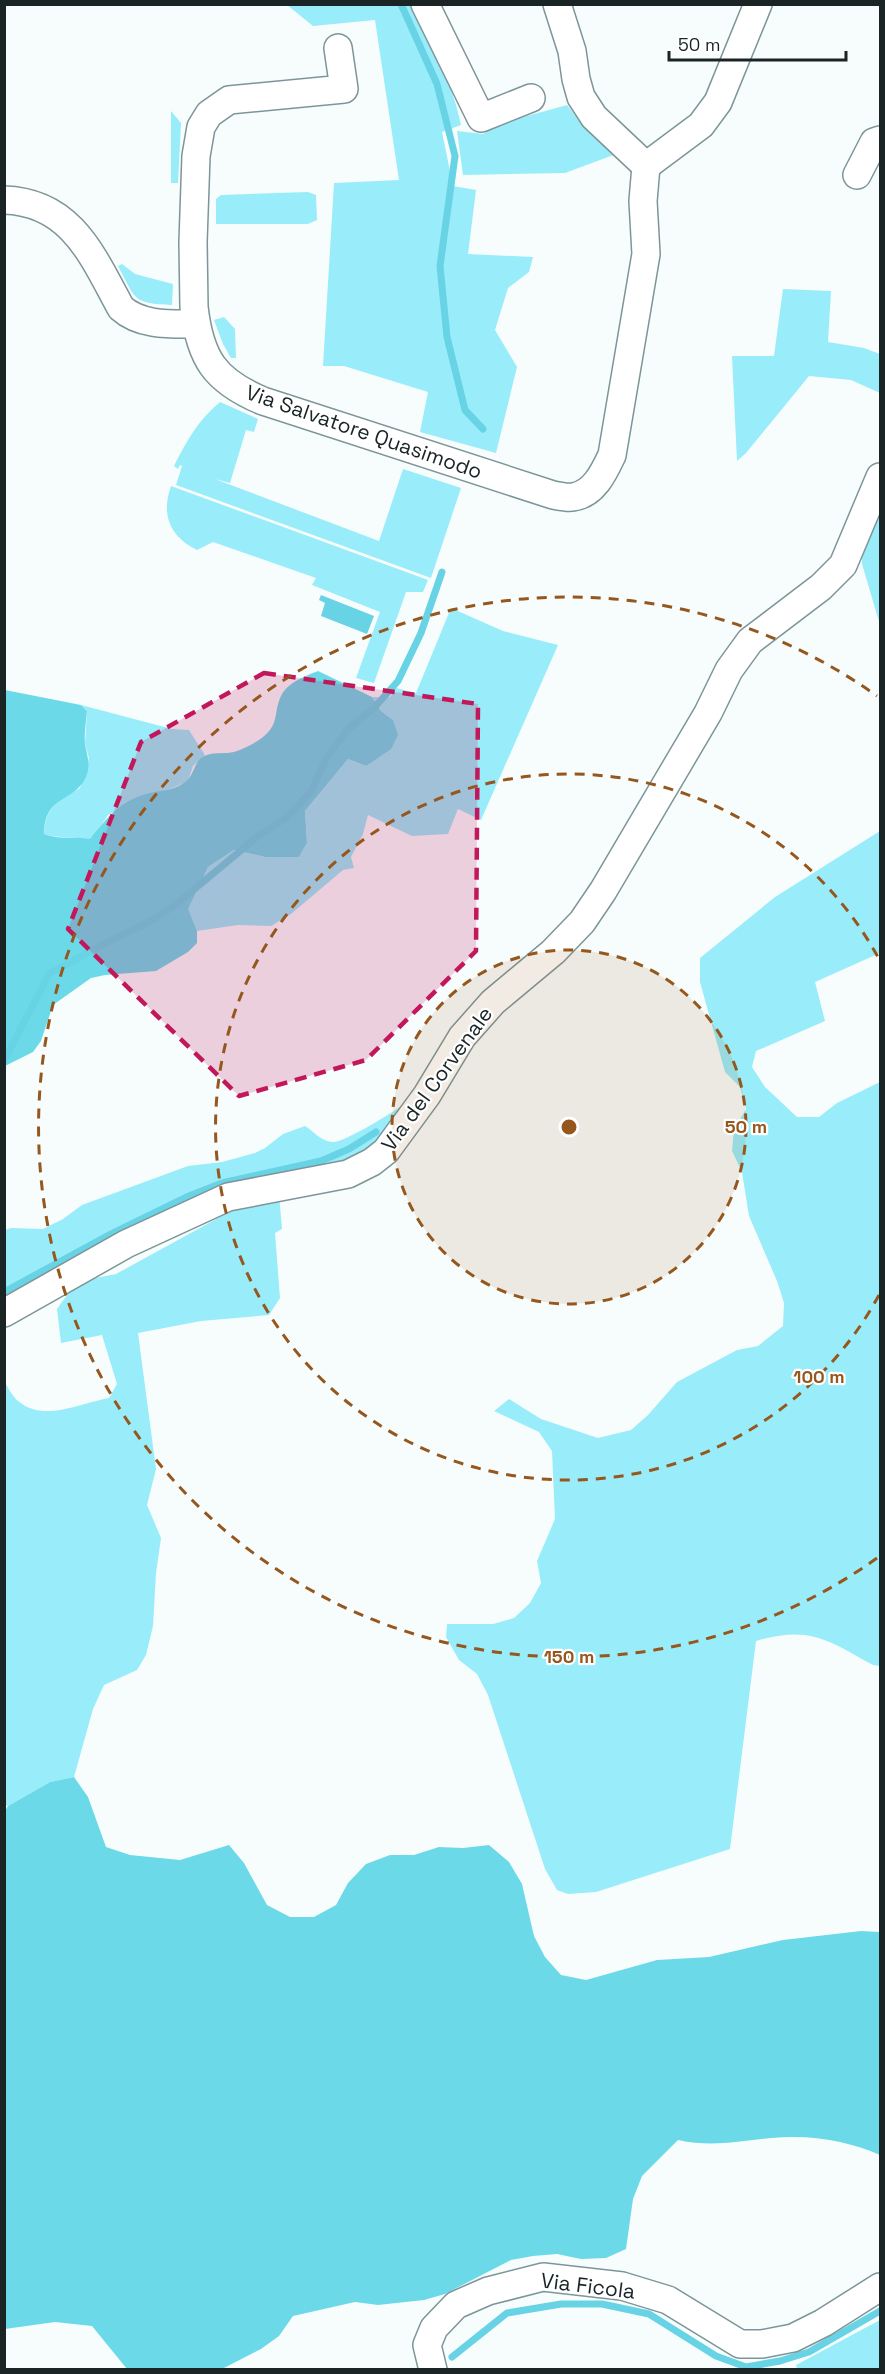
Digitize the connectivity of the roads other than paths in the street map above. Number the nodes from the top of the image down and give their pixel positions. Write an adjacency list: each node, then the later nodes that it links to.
1 (425, 4): 5 (street)
2 (557, 4): 7 (street)
3 (758, 4): 7 (street)
4 (338, 48): 10 (street, Via Salvatore Quasimodo)
5 (531, 98)
6 (880, 140): 8 (street)
7 (646, 166): 10 (street, Via Salvatore Quasimodo)
8 (857, 175)
9 (4, 200): 10 (street)
10 (196, 324)
11 (880, 477): 12 (street, Via del Corvenale)
12 (4, 1313)
13 (880, 2287): 14 (street, Via Ficola)
14 (431, 2363)

